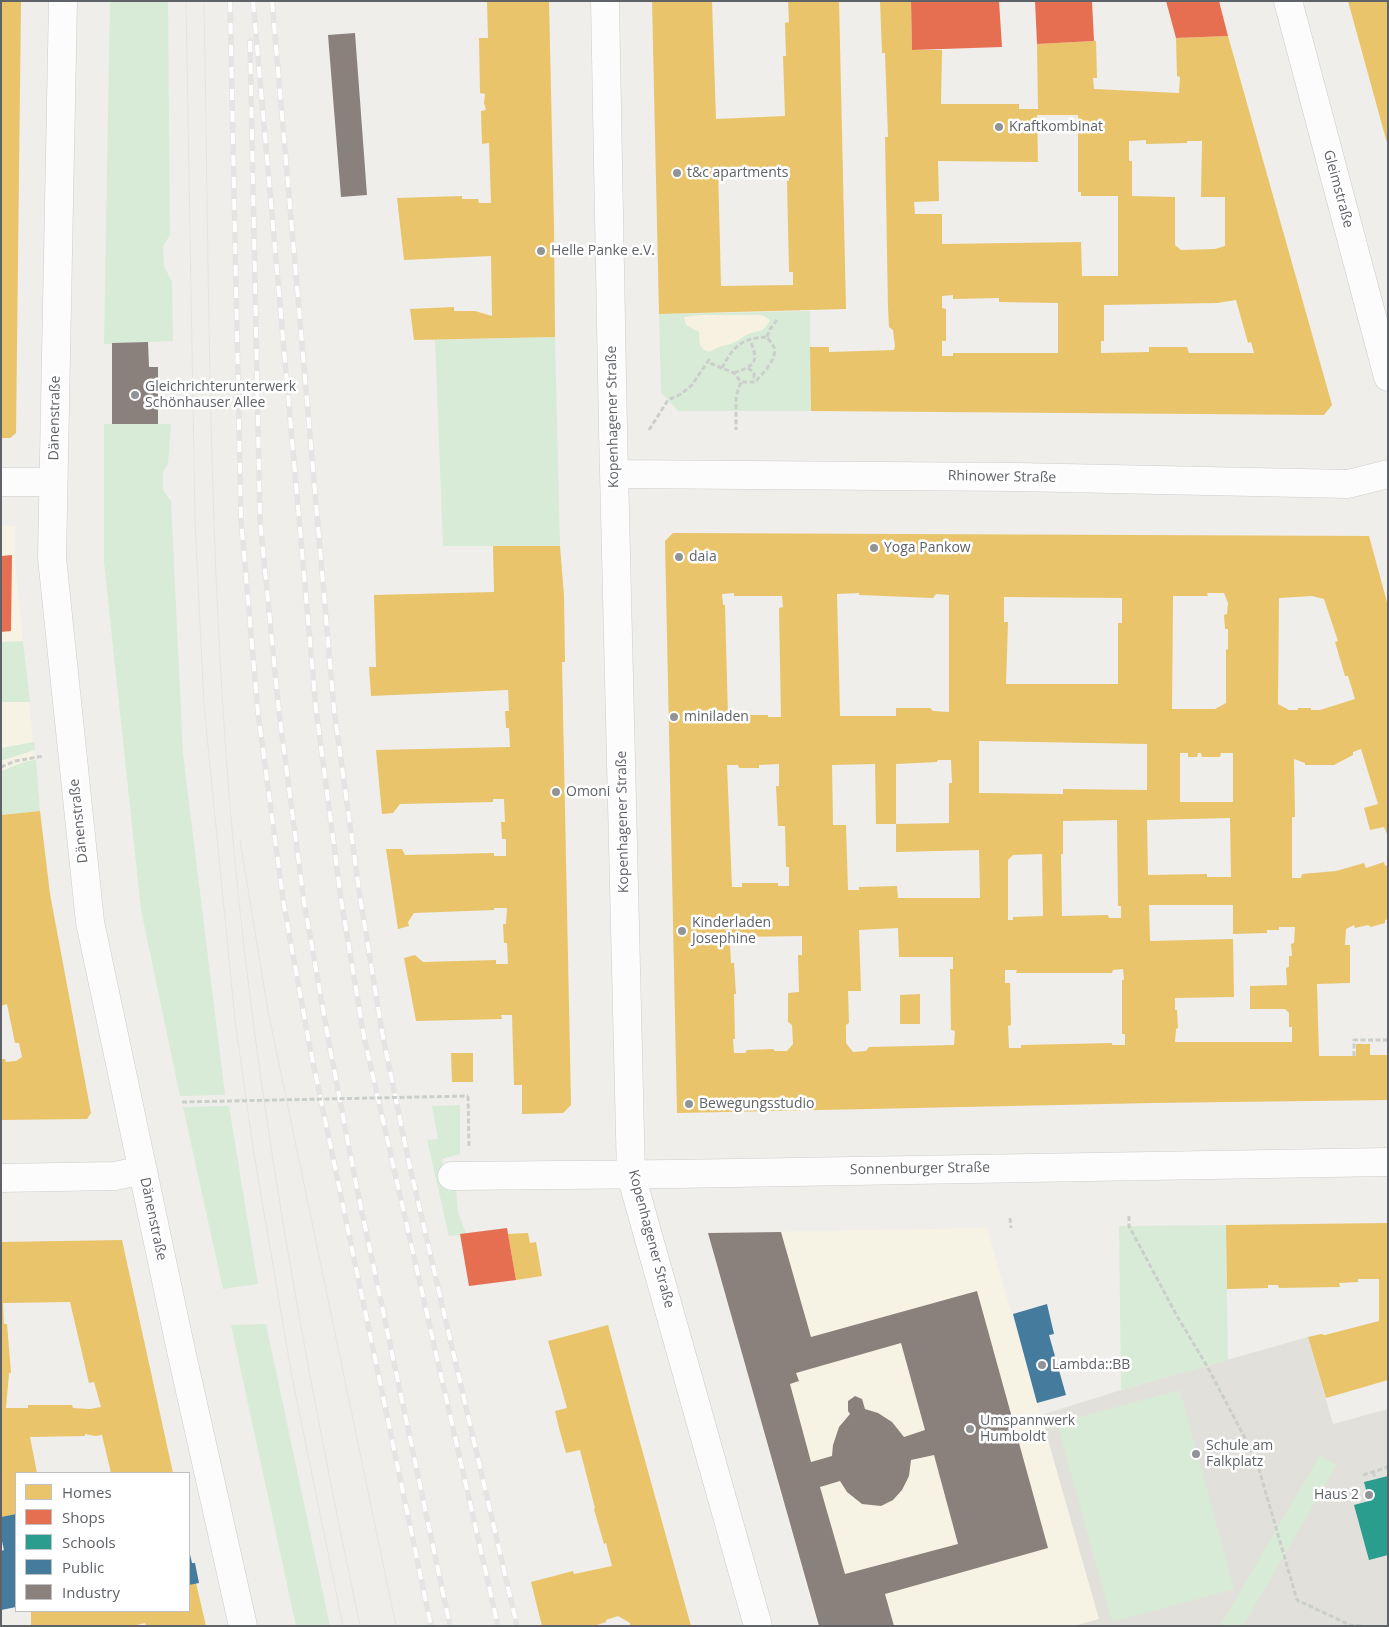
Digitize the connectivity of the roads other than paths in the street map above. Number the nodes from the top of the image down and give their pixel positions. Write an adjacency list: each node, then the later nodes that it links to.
1 (63, 1): 8 (street, Dänenstraße)
2 (605, 1): 5 (street, Kopenhagener Straße)
3 (1288, 1): 4 (street, Gleimstraße)
4 (1388, 377)
5 (614, 474): 6 (street, Rhinower Straße); 11 (street, Kopenhagener Straße)
6 (1388, 474)
7 (1, 482): 8 (street)
8 (53, 482): 10 (street, Dänenstraße)
9 (1388, 1162): 11 (street, Sonnenburger Straße)
10 (143, 1170): 13 (street); 14 (street, Dänenstraße)
11 (631, 1175): 12 (street, Sonnenburger Straße); 15 (street, Kopenhagener Straße)
12 (452, 1176)
13 (1, 1178)
14 (243, 1626)
15 (758, 1626)

